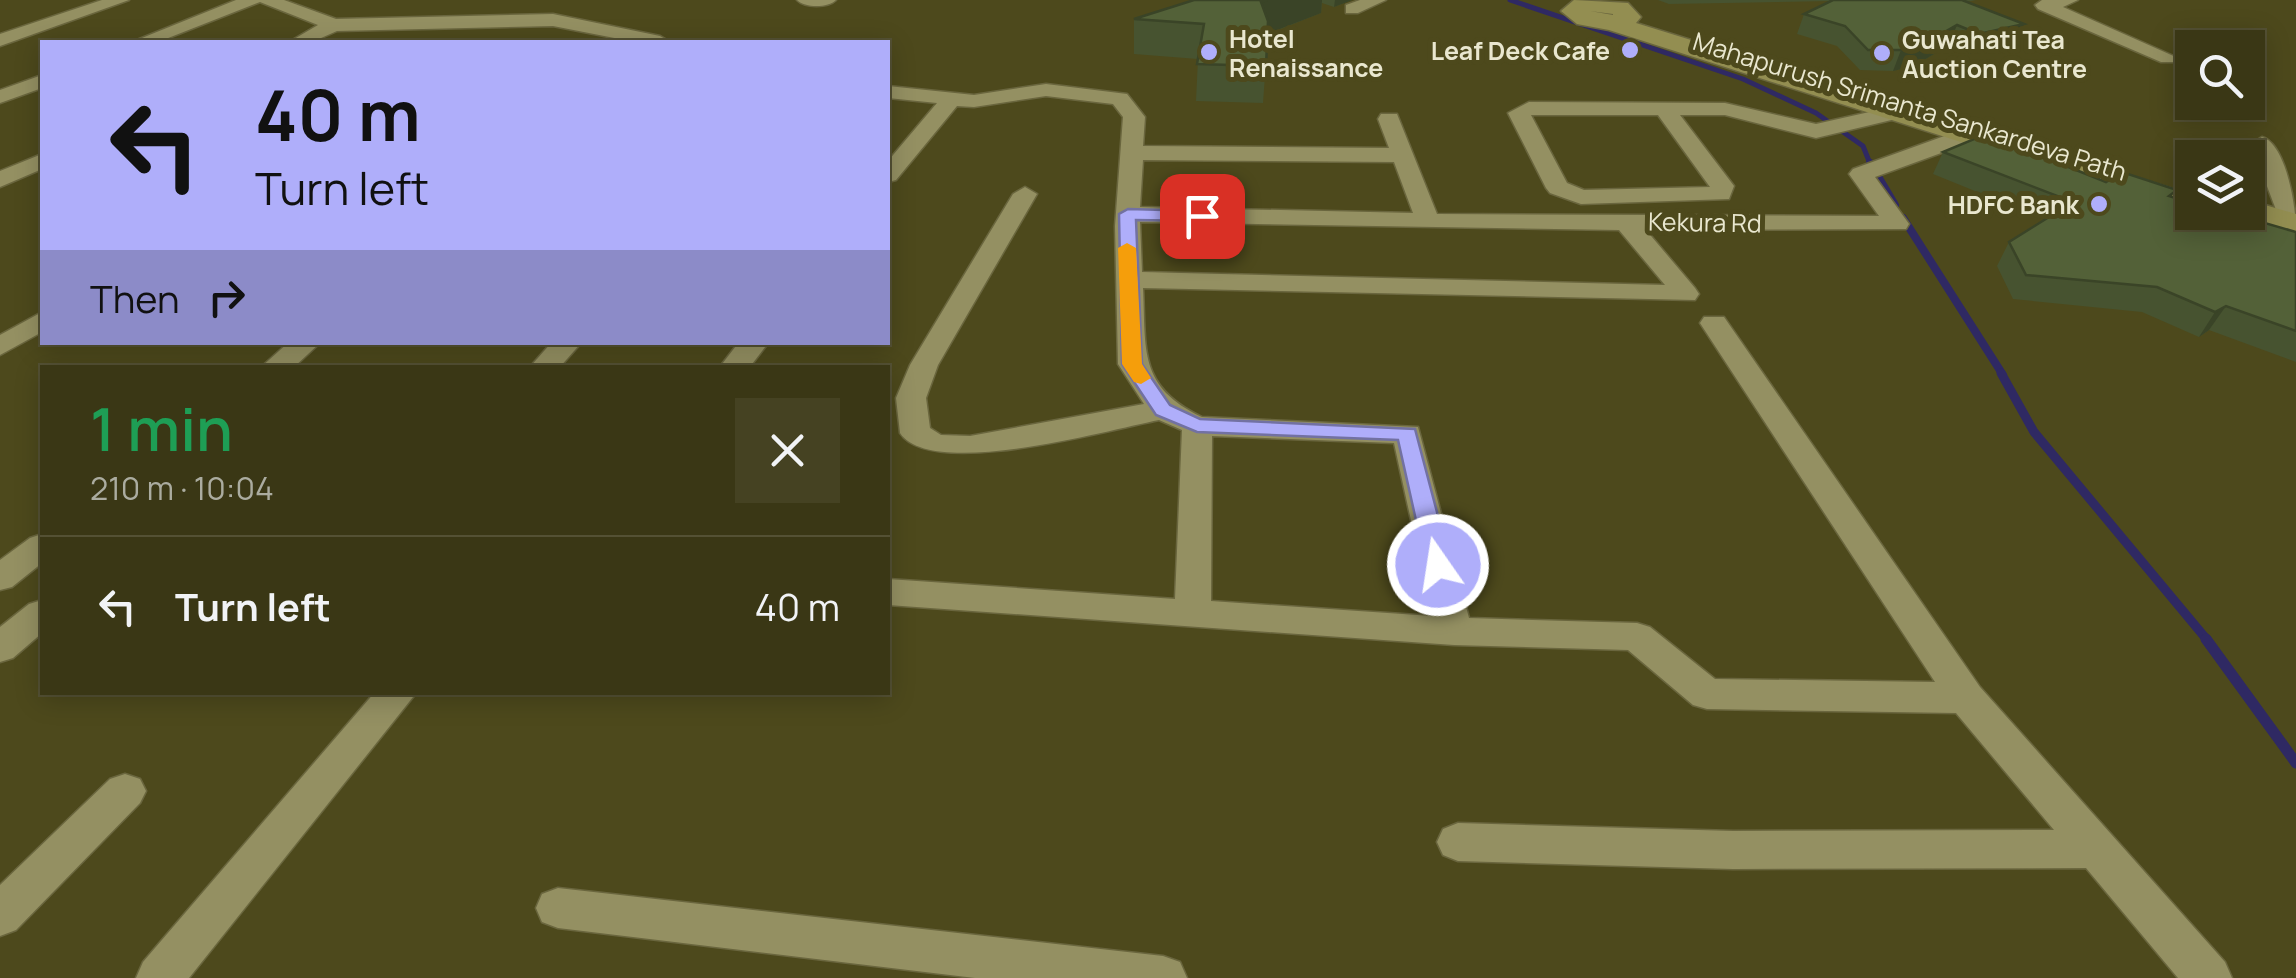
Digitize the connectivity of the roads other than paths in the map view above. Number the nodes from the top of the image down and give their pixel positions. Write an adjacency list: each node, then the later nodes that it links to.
1 (120, 0): 13 (street)
2 (252, 0): 14 (street)
3 (267, 0): 12 (street)
4 (806, 0): 5 (street)
5 (828, 0)
6 (1377, 0): 9 (street)
7 (2069, 0): 18 (street)
8 (1570, 5): 11 (main road)
9 (1352, 9)
10 (553, 20): 12 (street); 16 (street); 17 (street)
11 (1619, 21): 24 (main road, Mahapurush Srimanta Sankardeva Path); 33 (main road, Mahapurush Srimanta Sankardeva Path)
12 (334, 26): 15 (street)
13 (0, 40)
14 (147, 40)
15 (302, 40)
16 (518, 40)
17 (640, 40)
18 (2168, 58)
19 (40, 82): 21 (street)
20 (890, 92): 22 (street)
21 (0, 97)
22 (952, 100): 28 (street); 31 (street)
23 (1664, 108): 23 (street); 24 (street)
24 (1896, 112): 26 (main road, Mahapurush Srimanta Sankardeva Path)
25 (1389, 119): 29 (street)
26 (1970, 136): 35 (main road, Mahapurush Srimanta Sankardeva Path); 39 (street, Kekura Rd)
27 (2265, 152): 41 (street)
28 (1132, 153): 29 (street); 36 (street)
29 (1403, 155): 38 (street)
30 (40, 162): 32 (street)
31 (890, 173)
32 (0, 180)
33 (2175, 188)
34 (1025, 194): 52 (street)
35 (2175, 201)
36 (1128, 214): 38 (street, Kekura Rd); 42 (street)
37 (2265, 217): 41 (main road)
38 (1428, 221): 39 (street, Kekura Rd)
39 (1625, 222): 42 (street)
40 (2265, 223): 41 (main road)
41 (2295, 229)
42 (1127, 280): 52 (street)
43 (40, 321): 48 (street)
44 (1714, 323): 64 (street)
45 (303, 345): 49 (street)
46 (565, 345): 50 (street)
47 (752, 345): 51 (street)
48 (0, 347)
49 (278, 365)
50 (546, 365)
51 (736, 365)
52 (1163, 410): 53 (street)
53 (1197, 426): 59 (street); 61 (street)
54 (40, 548): 55 (street)
55 (0, 578)
56 (890, 592): 59 (street)
57 (40, 612): 60 (street)
58 (40, 614): 62 (street)
59 (1193, 614): 61 (street)
60 (0, 619)
61 (1454, 630): 64 (street)
62 (0, 648)
63 (396, 695): 70 (street)
64 (1966, 698): 67 (street)
65 (125, 791): 69 (street)
66 (1458, 842): 67 (street)
67 (2097, 850): 72 (street)
68 (558, 908): 71 (street)
69 (0, 915)
70 (160, 978)
71 (1163, 978)
72 (2208, 978)

